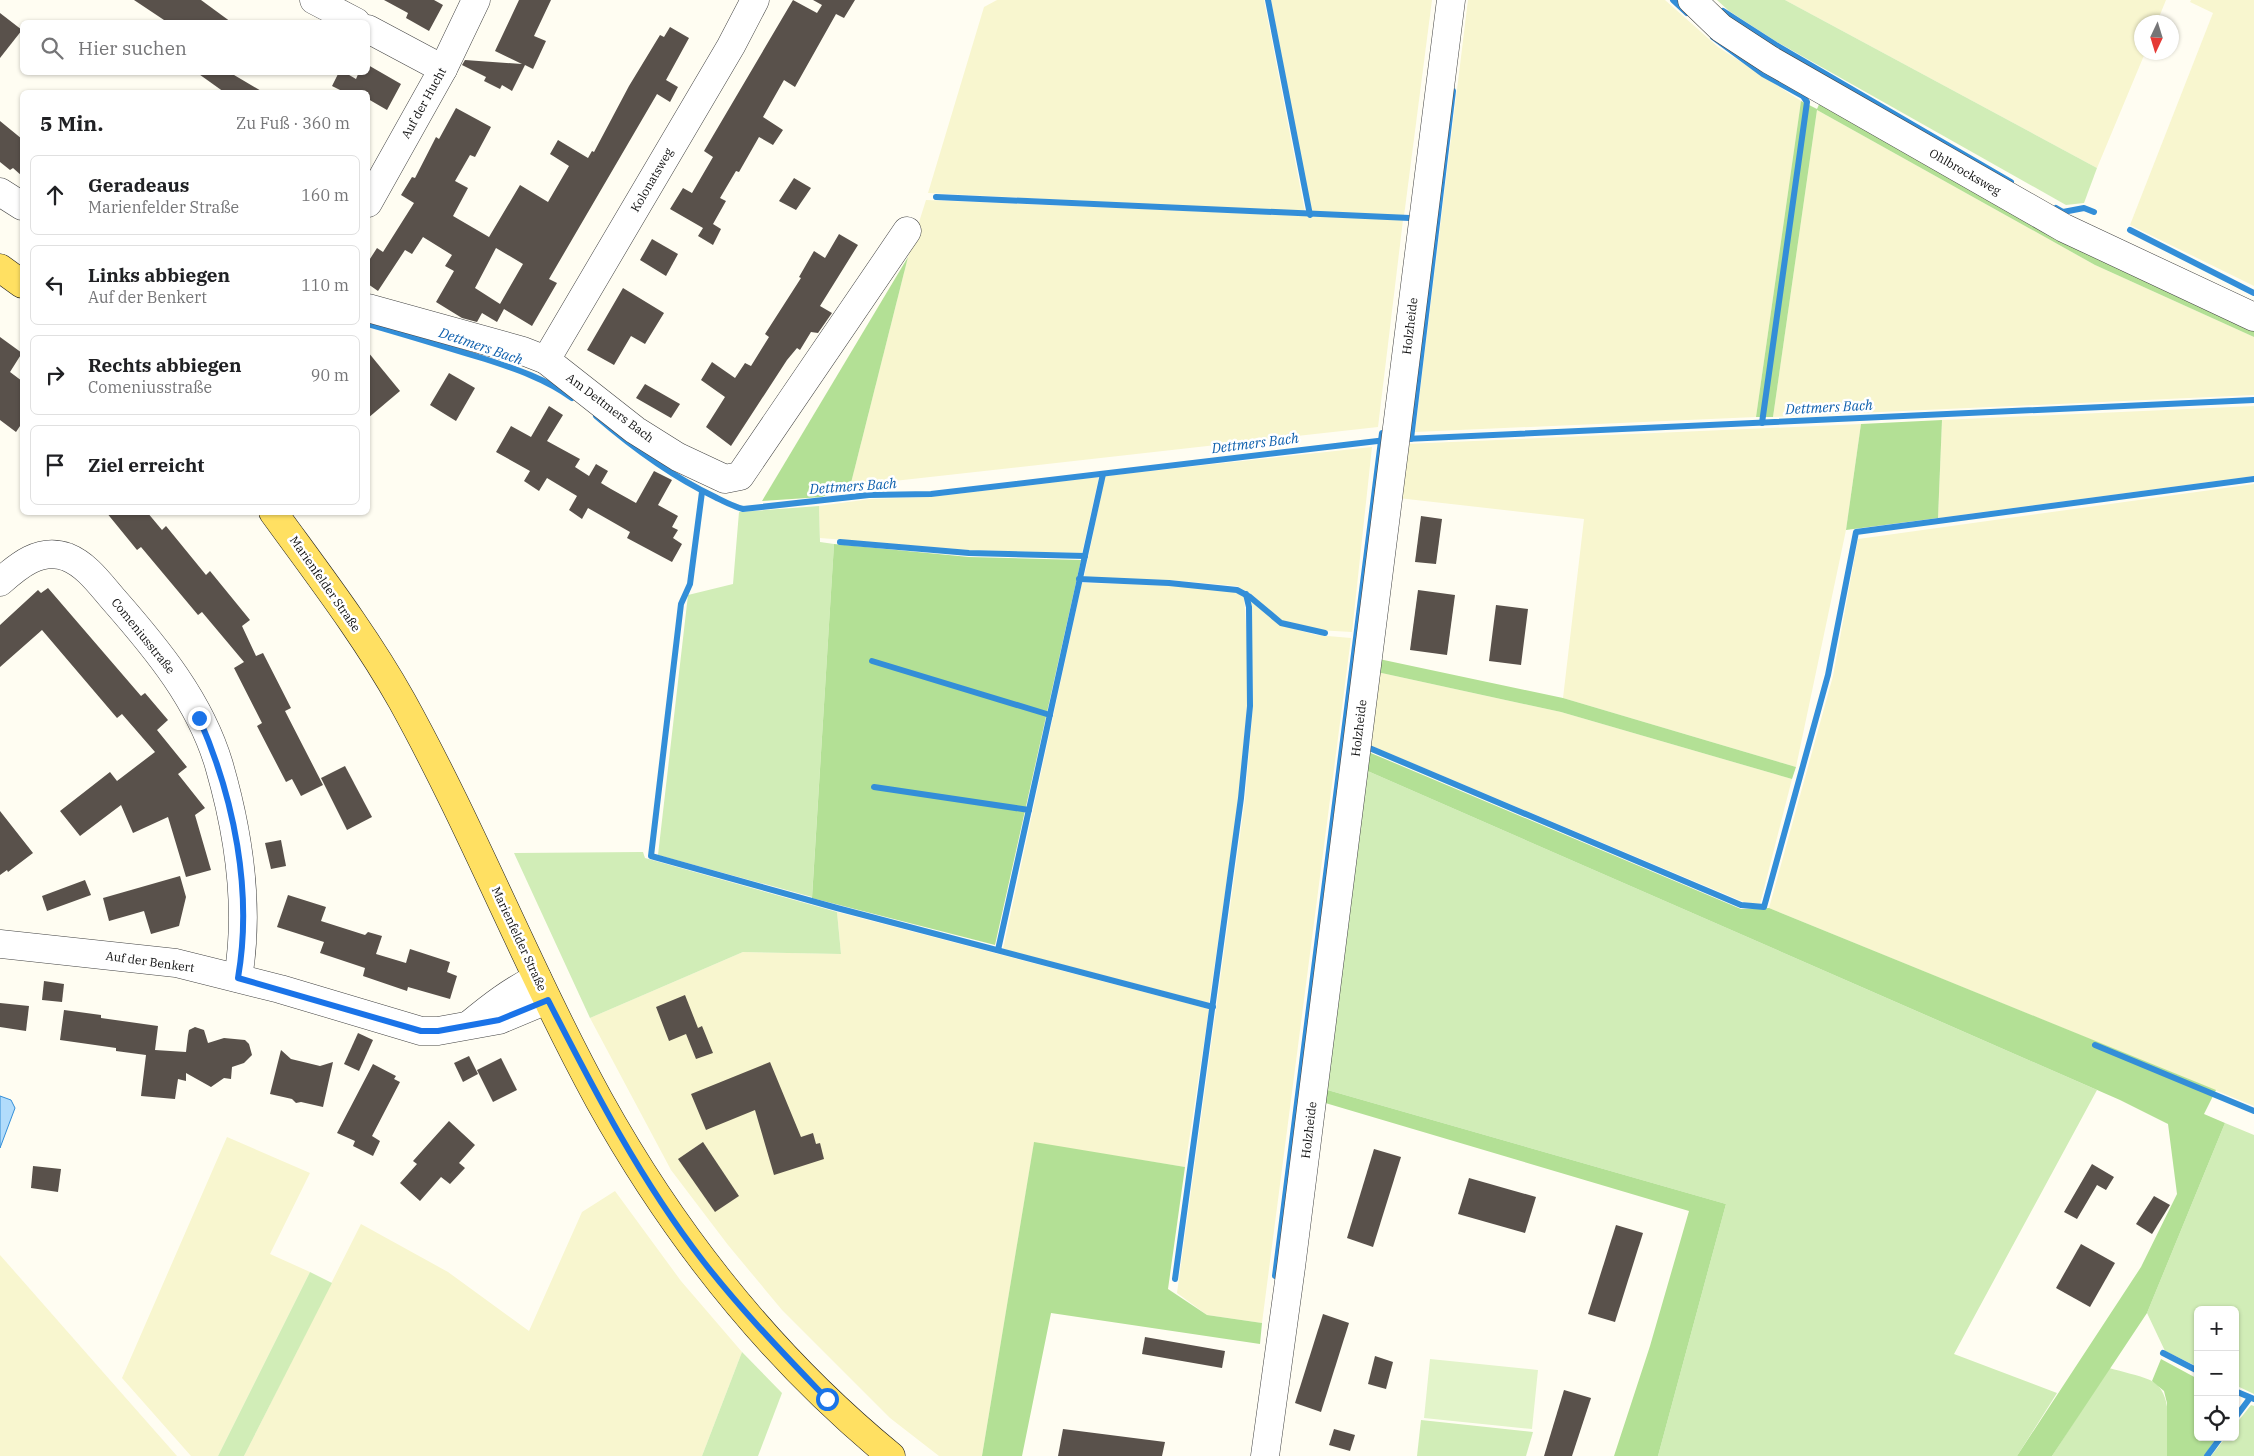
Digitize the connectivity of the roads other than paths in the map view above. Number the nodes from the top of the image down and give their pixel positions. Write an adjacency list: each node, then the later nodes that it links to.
1 (314, 0): 6 (street)
2 (476, 0): 8 (street, Auf der Hucht)
3 (755, 0): 17 (street, Kolonatsweg)
4 (1451, 0): 24 (street, Holzheide)
5 (1692, 0): 16 (street, Ohlbrocksweg)
6 (352, 20)
7 (370, 30): 8 (street)
8 (443, 70): 10 (street, Auf der Hucht)
9 (0, 192): 11 (street)
10 (370, 199)
11 (20, 205)
12 (907, 231): 17 (street, Am Dettmers Bach)
13 (0, 268): 14 (main road)
14 (20, 283)
15 (370, 309): 17 (street, Am Dettmers Bach)
16 (2254, 317)
17 (546, 360)
18 (275, 515): 22 (main road, Marienfelder Straße)
19 (0, 582): 21 (street, Comeniusstraße)
20 (0, 944): 21 (street, Auf der Benkert)
21 (238, 978): 22 (street, Auf der Benkert)
22 (542, 989): 23 (main road, Marienfelder Straße)
23 (891, 1456)
24 (1265, 1456)

